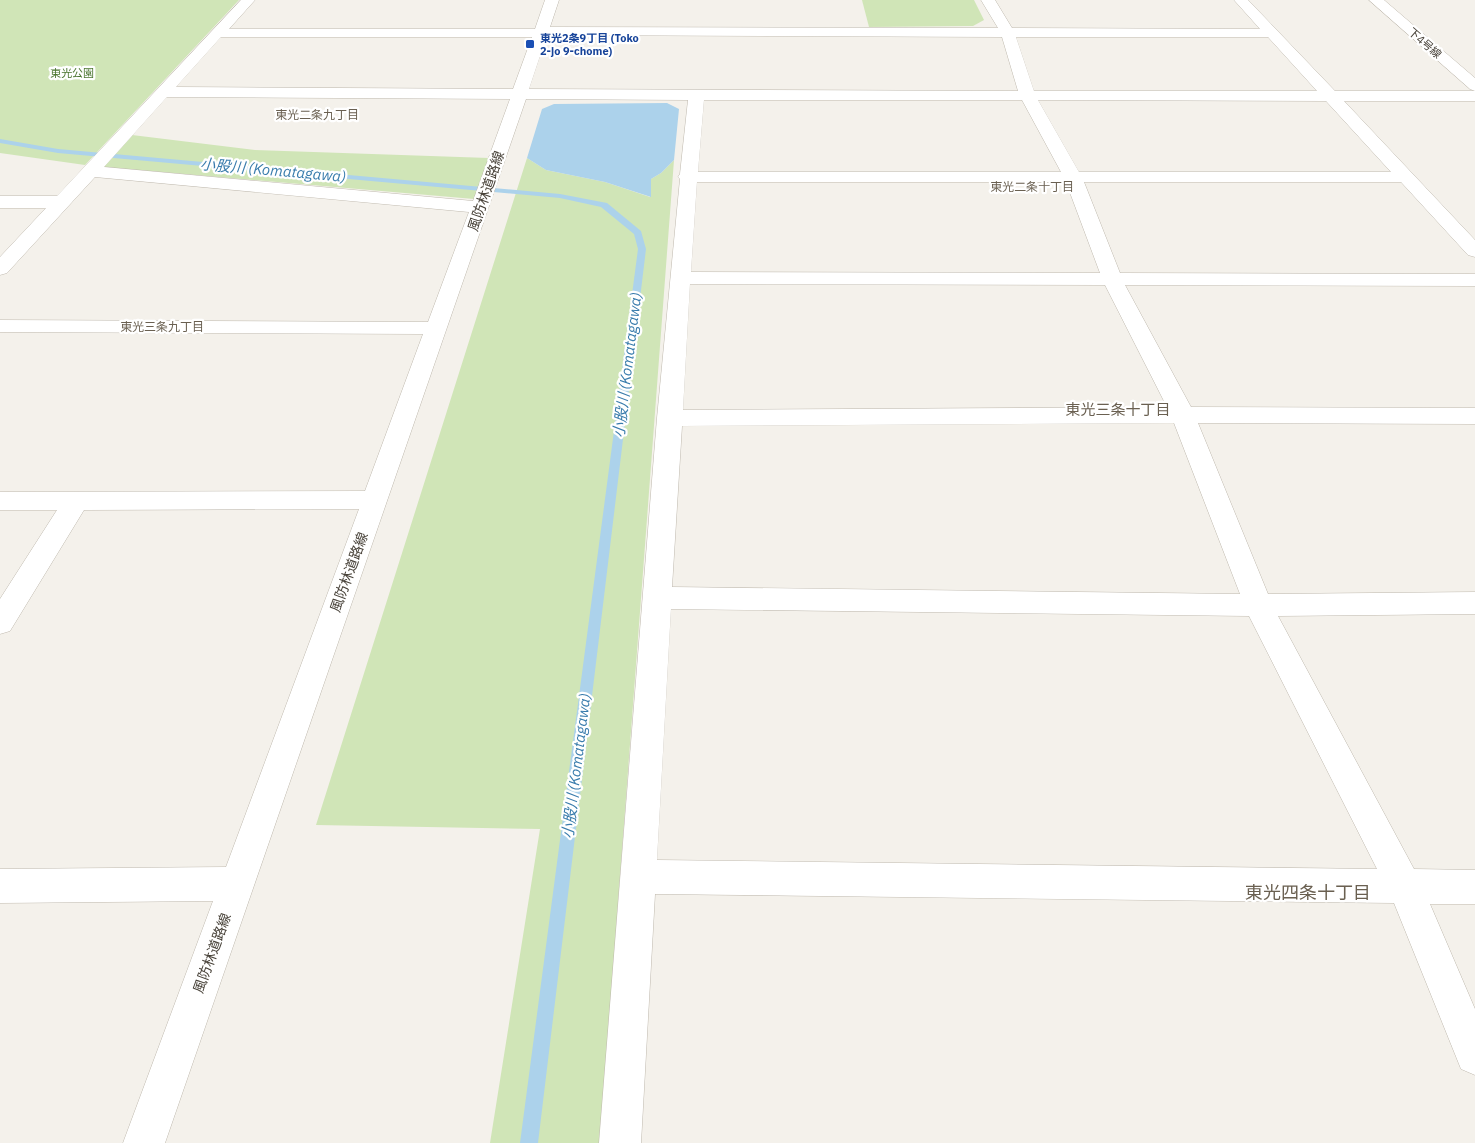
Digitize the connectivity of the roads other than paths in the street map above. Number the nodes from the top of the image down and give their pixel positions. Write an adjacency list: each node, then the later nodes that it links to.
1 (248, 0): 9 (street)
2 (552, 0): 7 (street, 風防林道路線)
3 (988, 0): 6 (street)
4 (1242, 0): 8 (street)
5 (1376, 0): 10 (street, 下4号線)
6 (1007, 31): 7 (street); 8 (street); 14 (street)
7 (541, 32): 9 (street); 12 (street, 風防林道路線)
8 (1271, 32): 16 (street)
9 (218, 33): 11 (street)
10 (1475, 86)
11 (163, 92): 12 (street); 17 (street)
12 (519, 94): 13 (street); 21 (street, 風防林道路線)
13 (696, 95): 14 (street); 18 (street)
14 (1028, 96): 16 (street); 19 (street)
15 (1475, 96): 16 (street)
16 (1332, 97): 20 (street)
17 (94, 167): 21 (street); 23 (street)
18 (687, 177): 19 (street); 26 (street)
19 (1073, 177): 20 (street); 27 (street)
20 (1408, 177): 24 (street)
21 (485, 193): 30 (street, 風防林道路線)
22 (0, 202): 23 (street)
23 (62, 202): 25 (street)
24 (1475, 250)
25 (0, 269)
26 (680, 278): 27 (street); 33 (street)
27 (1112, 279): 28 (street); 31 (street)
28 (1475, 280)
29 (0, 326): 30 (street)
30 (436, 328): 34 (street, 風防林道路線)
31 (1183, 415): 32 (street); 33 (street); 39 (street)
32 (1475, 416)
33 (669, 418): 37 (street)
34 (375, 500): 36 (street); 42 (street, 風防林道路線)
35 (0, 501): 36 (street)
36 (76, 501): 40 (street)
37 (658, 598): 39 (street); 41 (street)
38 (1475, 603): 39 (street)
39 (1258, 605): 44 (street)
40 (0, 623)
41 (640, 878): 44 (street); 48 (street)
42 (237, 884): 43 (street); 47 (street, 風防林道路線)
43 (0, 886)
44 (1405, 887): 45 (street); 46 (street)
45 (1475, 887)
46 (1475, 1055)
47 (144, 1143)
48 (620, 1143)

